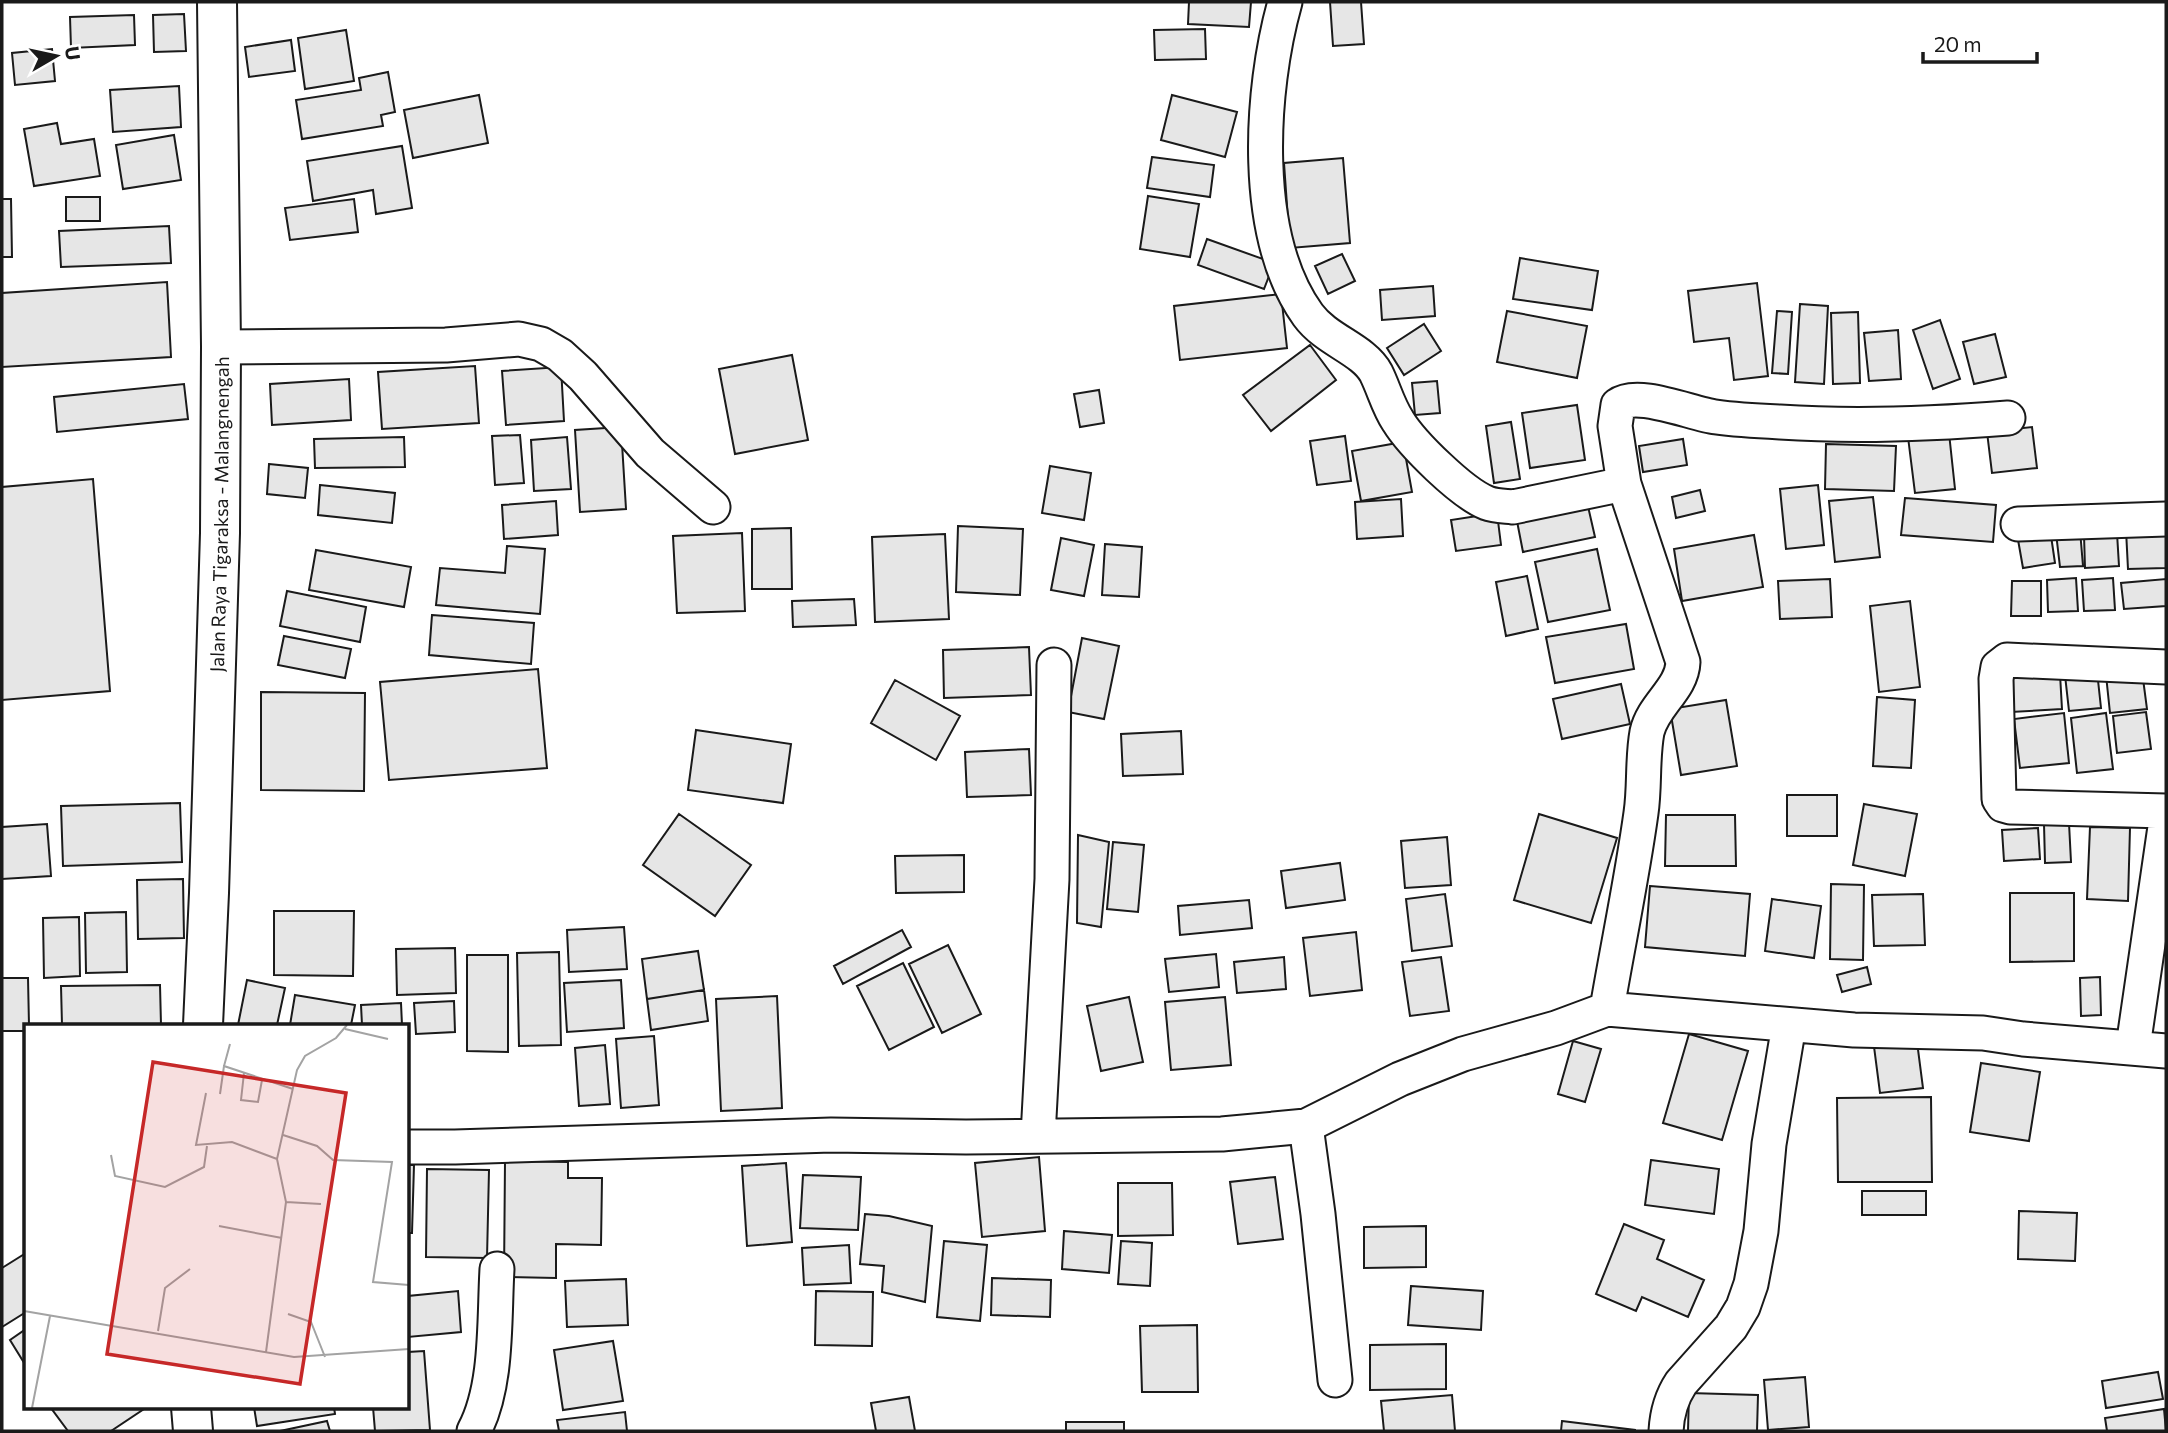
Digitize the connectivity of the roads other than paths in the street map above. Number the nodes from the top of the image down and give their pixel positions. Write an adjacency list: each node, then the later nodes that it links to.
1 (217, 2): 3 (main road, Jalan Raya Tigaraksa - Malangnengah)
2 (1285, 2): 5 (street)
3 (221, 347): 6 (street); 14 (main road, Jalan Raya Tigaraksa - Malangnengah)
4 (2008, 418): 5 (street)
5 (1624, 484): 13 (street)
6 (713, 508)
7 (2166, 519): 8 (street)
8 (2018, 524)
9 (1054, 665): 19 (street)
10 (2166, 667): 11 (street)
11 (2166, 811)
12 (2166, 820): 16 (street)
13 (1607, 1009): 15 (street); 18 (street)
14 (203, 1024)
15 (1789, 1025): 16 (street); 26 (street)
16 (2133, 1047): 17 (street)
17 (2166, 1051)
18 (1306, 1126): 19 (street); 22 (street)
19 (1038, 1136): 20 (street)
20 (410, 1146)
21 (497, 1269): 25 (street)
22 (1335, 1380)
23 (191, 1408): 24 (main road)
24 (193, 1431)
25 (474, 1431)
26 (1667, 1431)

